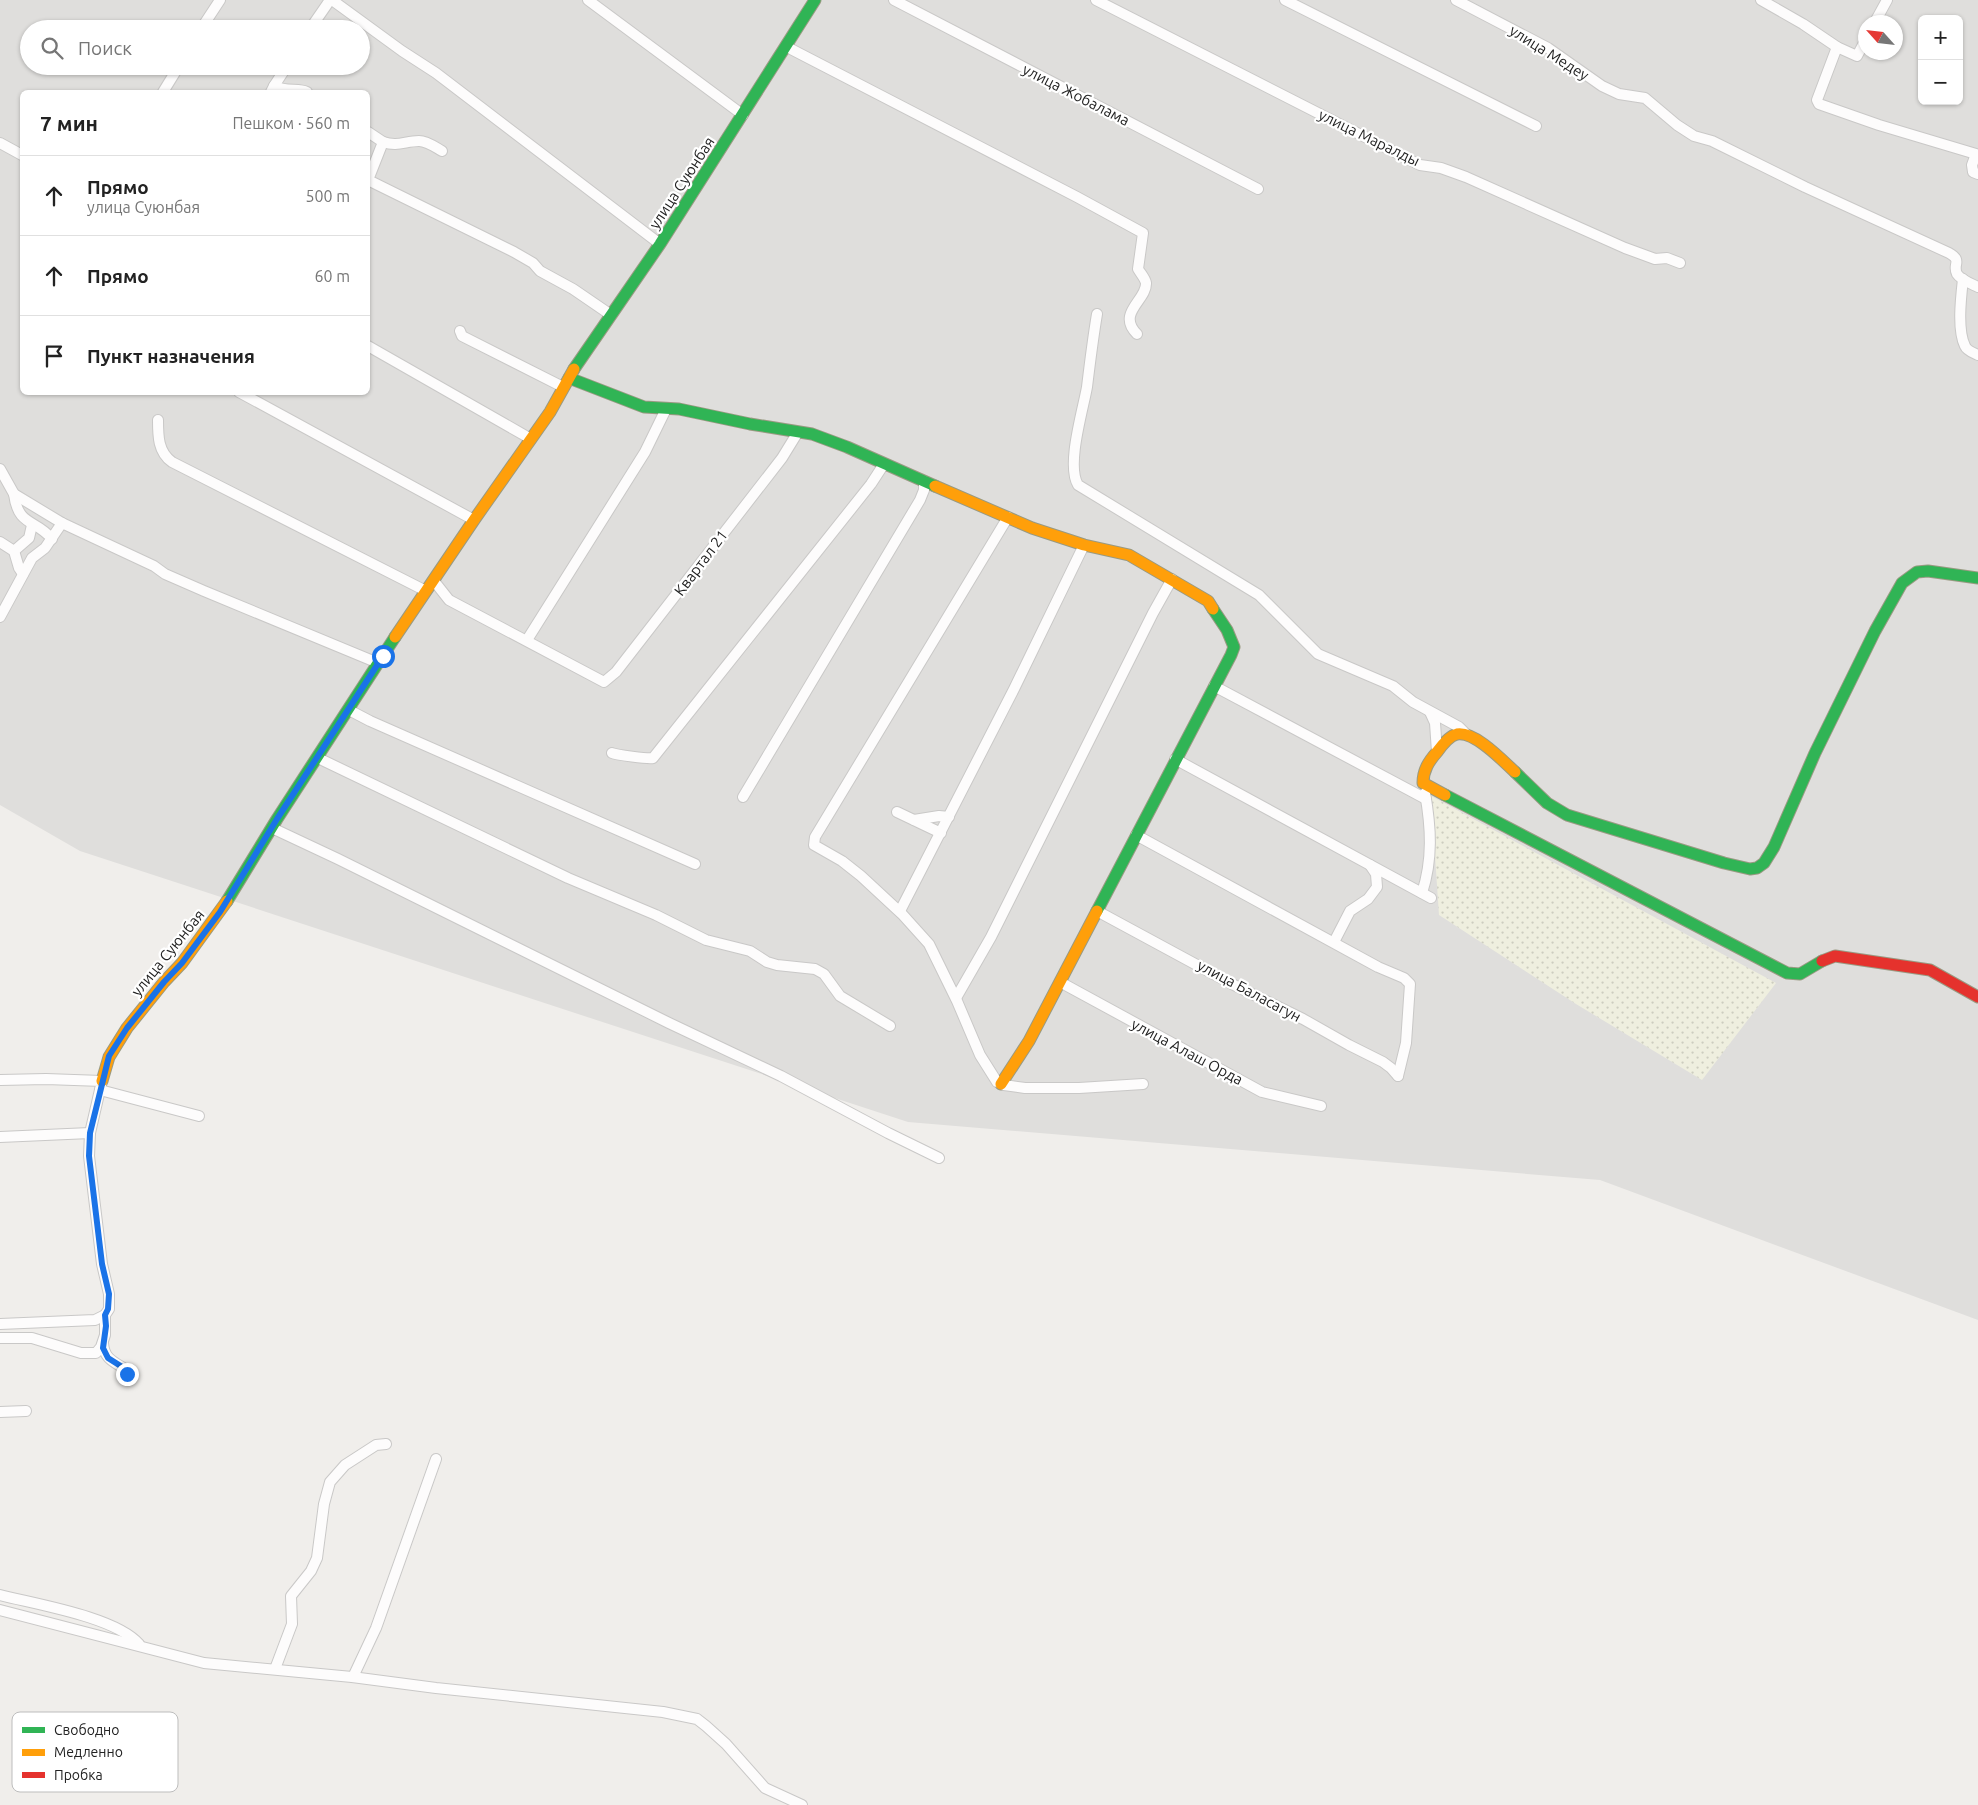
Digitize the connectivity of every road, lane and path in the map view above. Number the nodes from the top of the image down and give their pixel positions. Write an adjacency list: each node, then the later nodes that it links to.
1 (220, 0): 12 (street)
2 (331, 0): 13 (street); 14 (street)
3 (588, 0): 25 (street)
4 (815, 0): 16 (street, улица Суюнбая)
5 (894, 0): 35 (street, улица Жобалама)
6 (1096, 0): 37 (street, улица Маралды)
7 (1285, 0): 26 (street)
8 (1456, 0): 38 (street, улица Медеу)
9 (1761, 0): 17 (street)
10 (1887, 0): 11 (street)
11 (1878, 15)
12 (207, 20)
13 (317, 20)
14 (359, 20)
15 (370, 28): 36 (street)
16 (787, 47): 25 (street, улица Суюнбая); 43 (street)
17 (1837, 47): 18 (street); 32 (street)
18 (1858, 54)
19 (173, 75): 22 (street)
20 (281, 75): 21 (street)
21 (272, 89)
22 (164, 90)
23 (281, 90): 24 (street)
24 (304, 90)
25 (743, 114): 36 (street, улица Суюнбая)
26 (1536, 126)
27 (370, 133): 28 (street)
28 (382, 142): 30 (street); 33 (street)
29 (0, 143): 31 (street)
30 (442, 151)
31 (20, 154)
32 (1978, 174)
33 (370, 175)
34 (370, 181): 41 (street)
35 (1258, 189)
36 (660, 244): 41 (street, улица Суюнбая)
37 (1680, 263)
38 (1963, 279): 39 (street); 45 (street)
39 (1978, 287)
40 (1097, 314): 74 (street)
41 (611, 315): 46 (street, улица Суюнбая)
42 (460, 331): 46 (street)
43 (1137, 334)
44 (370, 347): 51 (street)
45 (1978, 355)
46 (566, 383): 48 (street); 51 (street, улица Суюнбая)
47 (245, 395): 57 (street)
48 (666, 409): 50 (street); 70 (street)
49 (158, 420): 68 (street)
50 (798, 432): 52 (street); 70 (street, Квартал 21)
51 (531, 439): 57 (street, улица Суюнбая)
52 (884, 464): 54 (street); 77 (street)
53 (0, 469): 55 (street)
54 (924, 481): 56 (street); 81 (street)
55 (14, 494): 58 (street); 59 (street)
56 (1008, 518): 62 (street); 93 (street)
57 (474, 520): 67 (street, улица Суюнбая)
58 (62, 523): 60 (street); 71 (street)
59 (32, 525): 60 (street); 63 (street)
60 (52, 539): 64 (street)
61 (0, 542): 63 (street)
62 (1084, 545): 66 (street); 84 (street)
63 (14, 551): 64 (street)
64 (23, 574): 69 (street)
65 (1978, 578): 75 (street)
66 (1172, 579): 72 (street); 98 (street)
67 (434, 581): 68 (street, улица Суюнбая); 70 (street)
68 (426, 591): 71 (street, улица Суюнбая)
69 (0, 617)
70 (527, 640)
71 (378, 663): 73 (street, улица Суюнбая)
72 (1214, 686): 79 (street); 82 (street)
73 (349, 710): 78 (street, улица Суюнбая); 89 (street)
74 (1430, 712): 75 (street); 76 (street)
75 (1466, 734): 76 (street)
76 (1437, 752): 80 (street)
77 (612, 753)
78 (318, 758): 86 (street, улица Суюнбая); 99 (street)
79 (1175, 759): 88 (street); 90 (street)
80 (1423, 783): 82 (street); 97 (street)
81 (743, 797)
82 (1426, 799): 91 (street)
83 (897, 812): 85 (street)
84 (949, 817): 85 (street); 87 (street)
85 (914, 820): 87 (street)
86 (272, 828): 103 (street, улица Суюнбая); 108 (street)
87 (941, 833): 93 (street)
88 (1136, 835): 94 (street); 95 (street)
89 (695, 864)
90 (1370, 865): 91 (street); 95 (street)
91 (1422, 893): 92 (street)
92 (1432, 898)
93 (900, 911): 98 (street)
94 (1097, 911): 95 (street, улица Баласагун); 96 (street)
95 (1334, 942)
96 (1060, 982): 101 (street); 104 (street, улица Алаш Орда)
97 (1978, 997)
98 (956, 998): 101 (street)
99 (890, 1026)
100 (0, 1080): 103 (street)
101 (1001, 1084): 102 (street)
102 (1143, 1084)
103 (101, 1086): 105 (street); 106 (street, улица Суюнбая)
104 (1321, 1106)
105 (199, 1116)
106 (90, 1133): 107 (street); 109 (street, улица Суюнбая)
107 (0, 1137)
108 (939, 1158)
109 (105, 1315): 110 (street); 112 (street)
110 (0, 1324)
111 (0, 1338): 112 (street)
112 (103, 1343): 113 (street)
113 (127, 1374)
114 (26, 1411): 115 (street)
115 (0, 1412)
116 (386, 1444): 121 (street)
117 (436, 1459): 122 (street)
118 (0, 1595): 120 (street)
119 (0, 1610): 120 (street)
120 (140, 1646): 121 (street)
121 (275, 1669): 122 (street)
122 (353, 1677): 123 (street)
123 (802, 1805)

